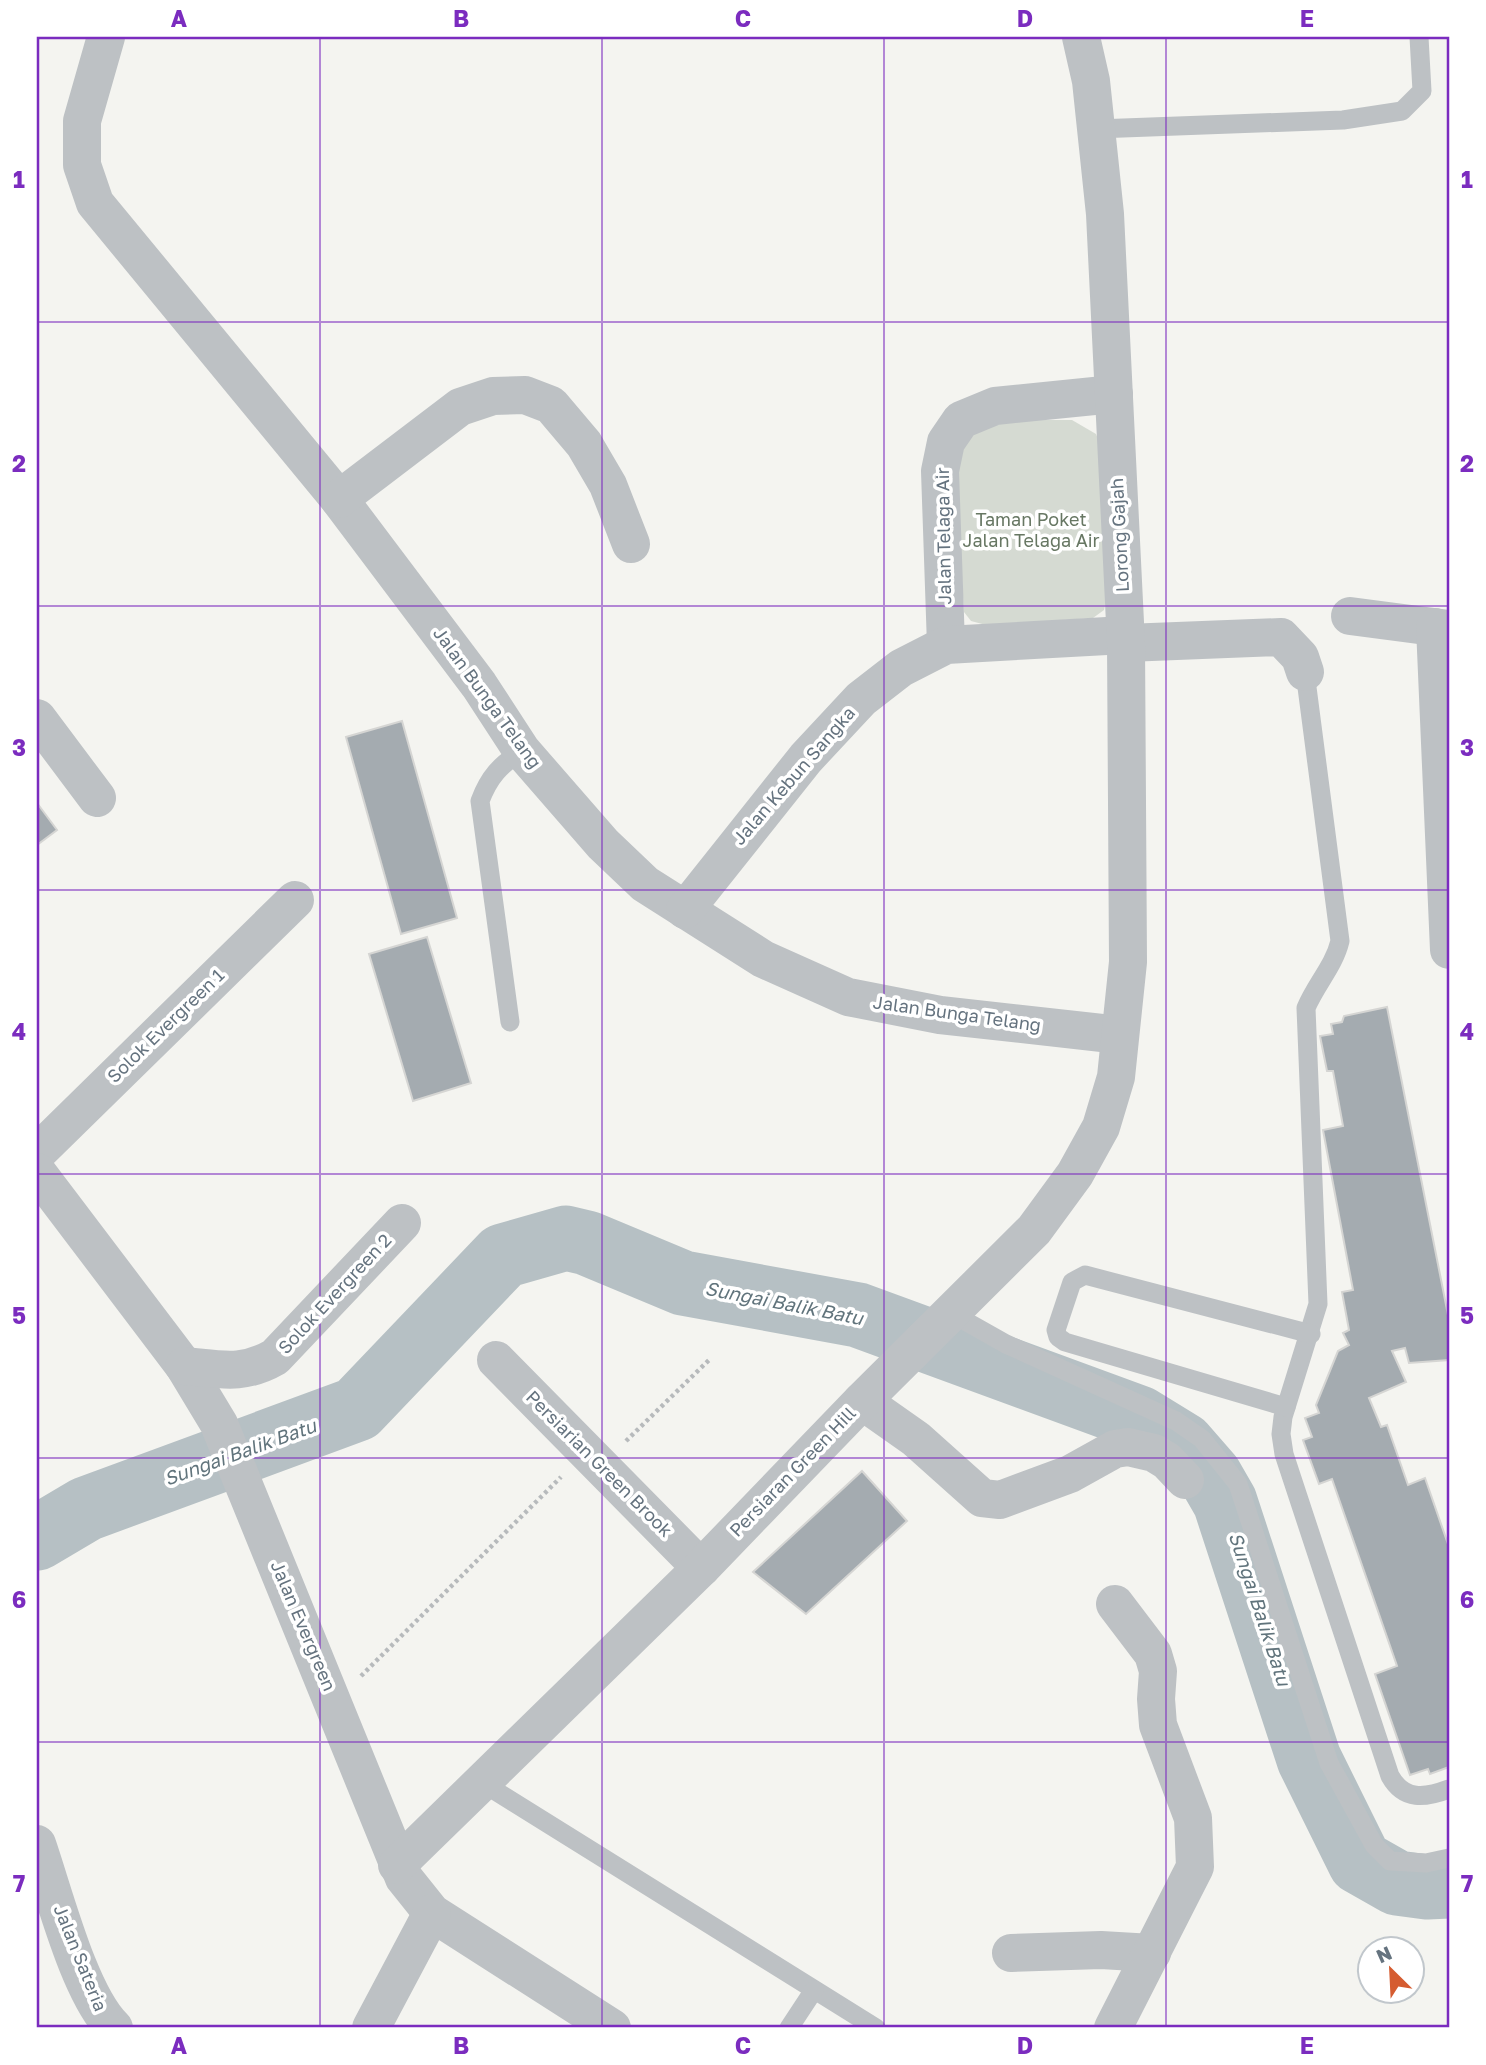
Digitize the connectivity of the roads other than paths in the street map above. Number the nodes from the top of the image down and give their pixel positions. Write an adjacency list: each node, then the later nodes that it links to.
1 (106, 37): 6 (street, Jalan Bunga Telang)
2 (1081, 37): 4 (street, Lorong Gajah)
3 (1419, 37): 4 (lane)
4 (1096, 129): 5 (street, Lorong Gajah)
5 (1114, 394): 10 (street, Lorong Gajah); 11 (street, Jalan Telaga Air)
6 (339, 499): 7 (street); 14 (street, Jalan Bunga Telang)
7 (631, 544)
8 (1350, 616): 9 (street)
9 (1442, 628): 18 (street)
10 (1126, 639): 11 (street, Jalan Kebun Sangka); 12 (street, Jalan Kebun Sangka); 20 (street, Lorong Gajah)
11 (946, 645): 17 (street, Jalan Kebun Sangka)
12 (1305, 672): 25 (lane)
13 (37, 718): 15 (street)
14 (522, 751): 17 (street, Jalan Bunga Telang); 19 (lane)
15 (97, 798)
16 (295, 900): 21 (street, Solok Evergreen 1)
17 (685, 910): 20 (street, Jalan Bunga Telang)
18 (1449, 950)
19 (510, 1022)
20 (1119, 1035): 24 (street, Persiaran Green Hill)
21 (37, 1153)
22 (37, 1172): 27 (street, Jalan Evergreen)
23 (402, 1223): 27 (street, Solok Evergreen 2)
24 (943, 1321): 28 (street, Persiaran Green Hill); 36 (lane)
25 (1311, 1334): 29 (lane); 29 (lane)
26 (496, 1360): 31 (street, Persiarian Green Brook)
27 (184, 1366): 37 (street, Jalan Evergreen)
28 (873, 1390): 30 (street); 31 (street, Persiaran Green Hill)
29 (1286, 1407): 34 (lane)
30 (1185, 1480)
31 (701, 1568): 33 (street, Persiaran Green Hill)
32 (1115, 1604): 40 (street)
33 (481, 1782): 37 (street, Persiaran Green Hill); 41 (lane)
34 (1449, 1789)
35 (37, 1844): 42 (street, Jalan Sateria)
36 (1449, 1858)
37 (397, 1865): 38 (street, Jalan Evergreen)
38 (432, 1913): 43 (street); 44 (street, Jalan Evergreen)
39 (1011, 1953): 40 (street)
40 (1152, 1953): 47 (street)
41 (814, 1990): 45 (lane); 46 (lane)
42 (114, 2028)
43 (371, 2028)
44 (612, 2028)
45 (789, 2028)
46 (876, 2028)
47 (1113, 2028)

